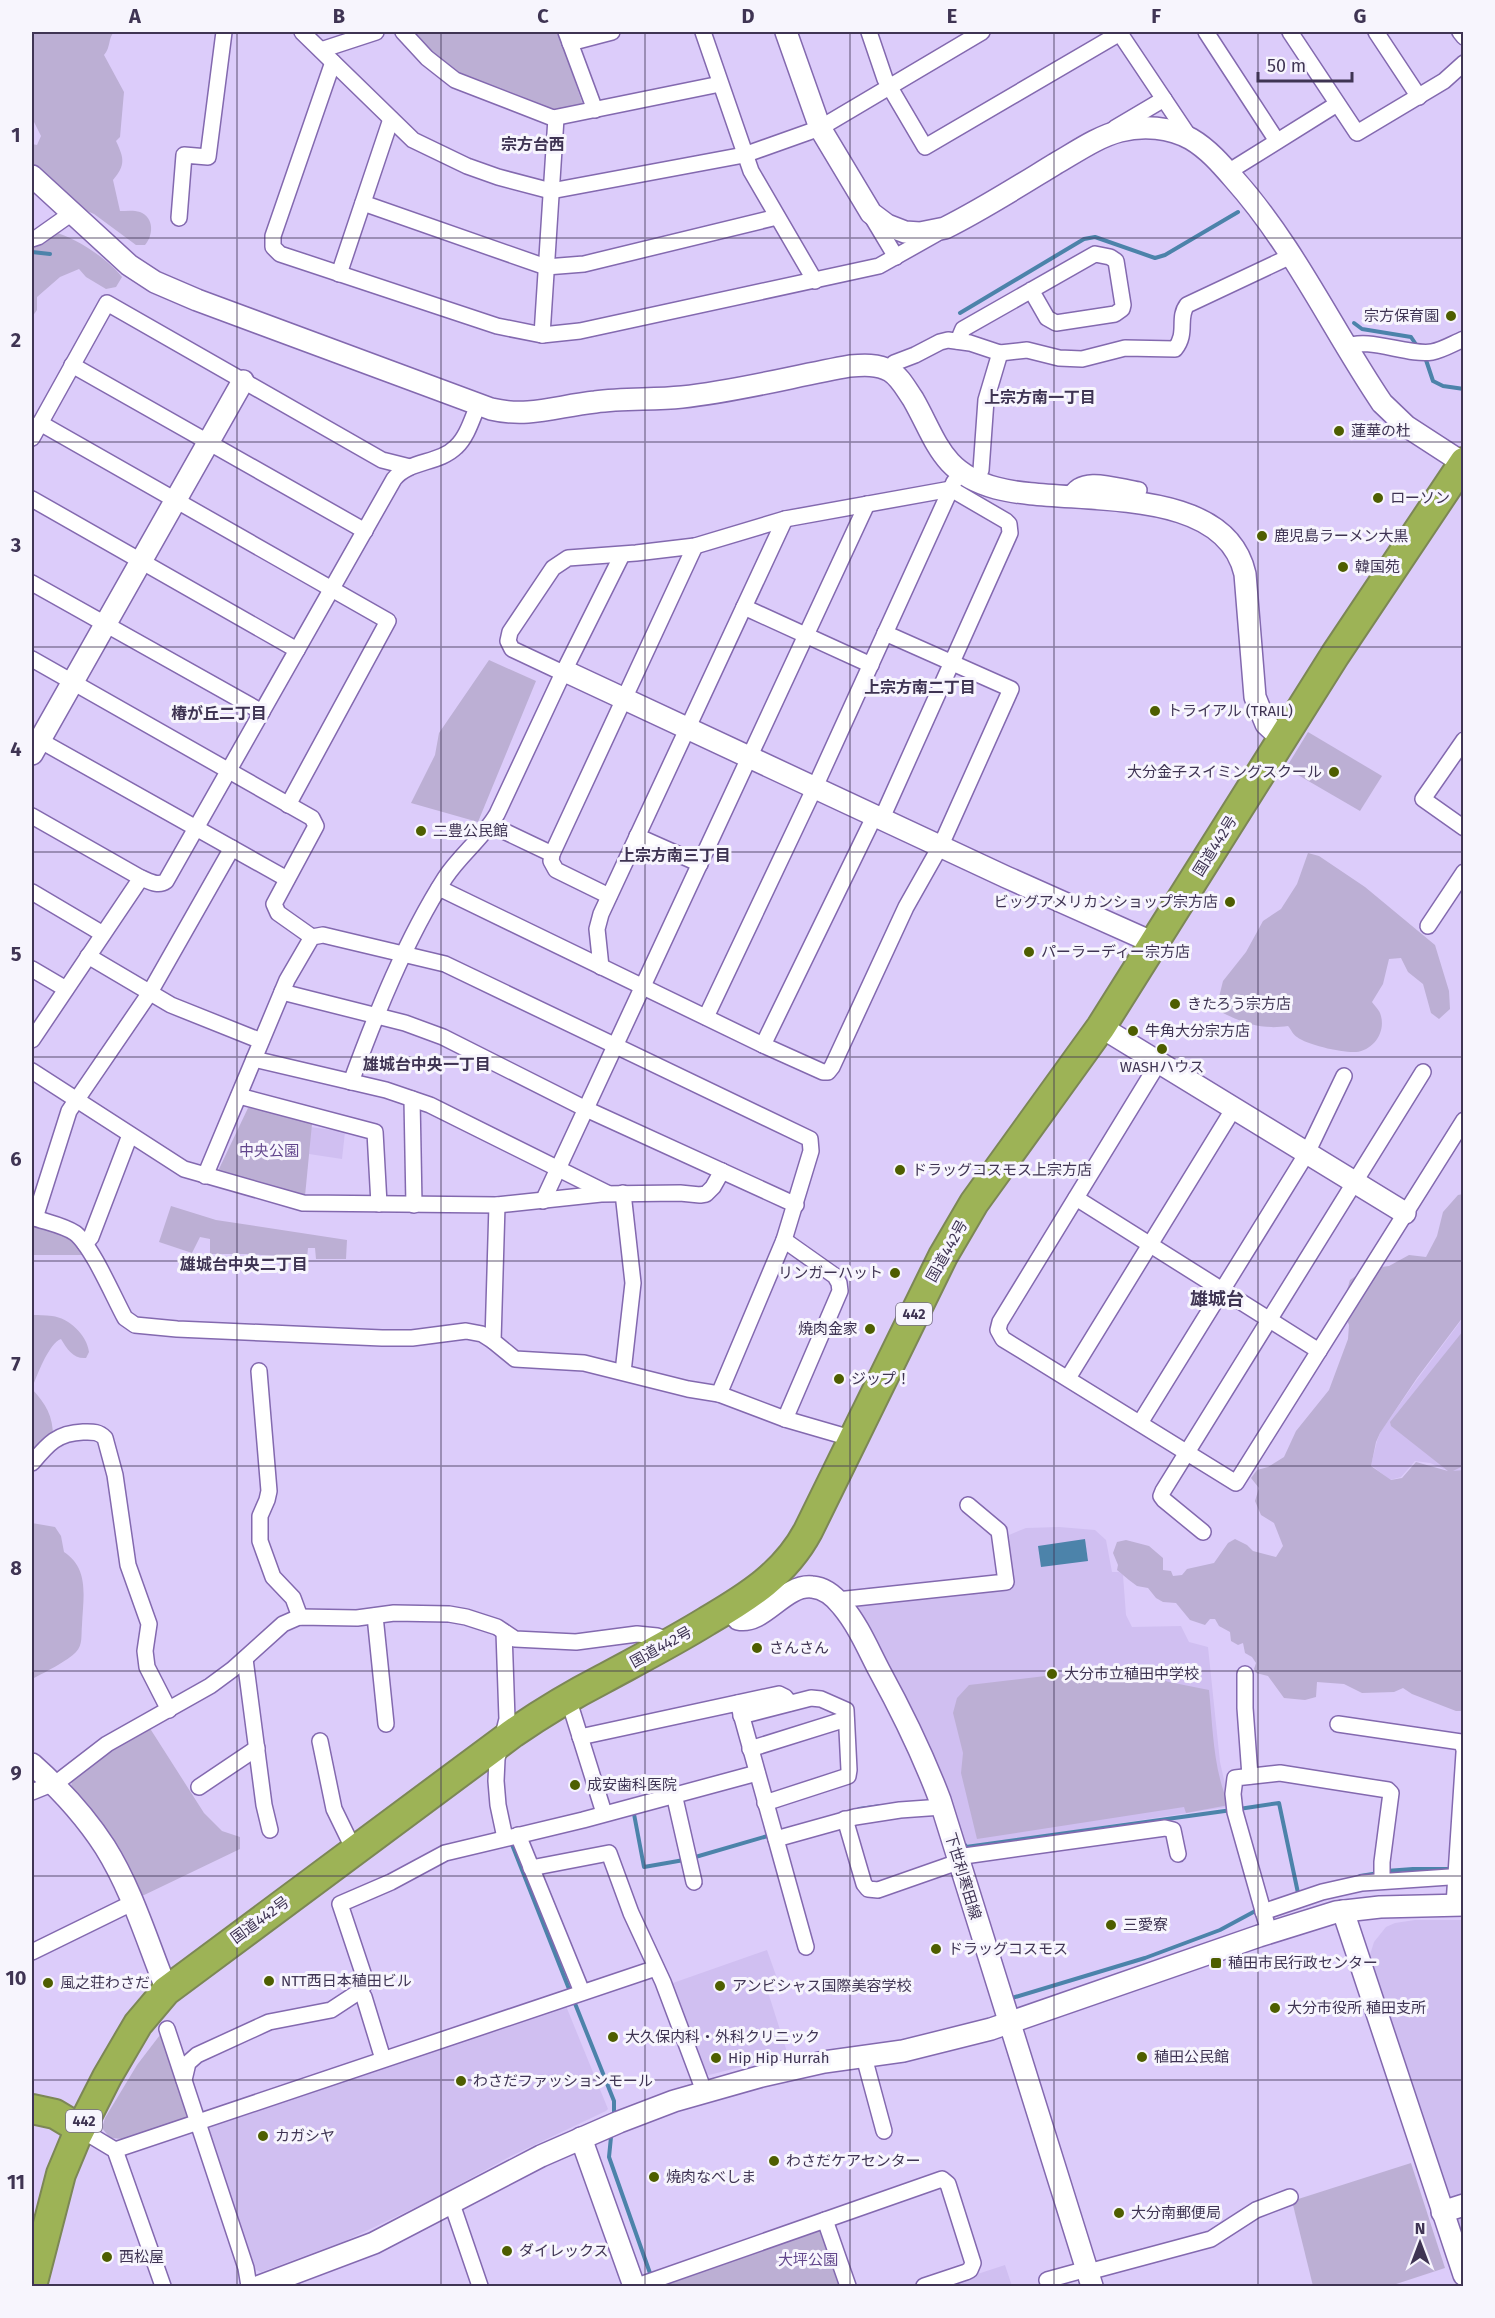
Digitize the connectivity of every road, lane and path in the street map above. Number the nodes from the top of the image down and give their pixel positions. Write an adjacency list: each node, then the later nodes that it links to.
1 (224, 32): 40 (street)
2 (302, 32): 17 (street)
3 (376, 32): 17 (street)
4 (403, 32): 26 (street)
5 (612, 32): 15 (street)
6 (703, 32): 20 (street)
7 (786, 32): 28 (street)
8 (868, 32): 21 (street)
9 (982, 32): 21 (street)
10 (1120, 32): 21 (street); 23 (street)
11 (1206, 32): 30 (street)
12 (1290, 32): 24 (street)
13 (1376, 32): 22 (street)
14 (1460, 32): 16 (street)
15 (568, 37): 25 (street)
16 (1464, 37)
17 (321, 50): 18 (street)
18 (333, 62): 27 (street); 46 (street)
19 (1464, 63): 22 (street)
20 (720, 84): 25 (street); 32 (street)
21 (889, 86): 28 (street)
22 (1419, 97): 24 (street)
23 (1164, 99): 29 (street); 31 (street)
24 (1337, 104): 30 (street)
25 (595, 111): 26 (street)
26 (556, 118): 35 (street)
27 (391, 119): 35 (street); 37 (street)
28 (820, 128): 32 (street); 36 (street)
29 (1190, 138): 31 (street); 33 (street)
30 (1277, 141): 33 (street)
31 (1085, 146): 41 (street)
32 (744, 155): 35 (street); 39 (street)
33 (1228, 172): 43 (street)
34 (32, 176): 38 (street)
35 (551, 191): 45 (street)
36 (857, 192): 41 (street); 44 (street)
37 (363, 203): 45 (street); 46 (street)
38 (72, 213): 42 (street); 57 (street)
39 (777, 217): 45 (street); 47 (street)
40 (179, 218)
41 (962, 219): 44 (street)
42 (32, 239)
43 (1291, 256): 52 (street); 53 (street)
44 (896, 257): 47 (street)
45 (546, 267): 49 (street)
46 (339, 274): 49 (street)
47 (814, 280): 49 (street)
48 (1031, 290): 48 (street); 51 (street)
49 (542, 335)
50 (1464, 339): 52 (street)
51 (958, 341): 53 (street); 55 (street)
52 (1346, 347): 61 (street)
53 (1000, 353): 63 (street)
54 (72, 365): 56 (street); 58 (street); 60 (street)
55 (890, 371): 57 (street); 63 (street)
56 (243, 381): 60 (street); 62 (street)
57 (478, 405): 62 (street)
58 (40, 423): 59 (street); 67 (street)
59 (32, 438)
60 (208, 442): 67 (street); 70 (street)
61 (1463, 463): 89 (highway, 国道442号 / 442)
62 (410, 467): 70 (street)
63 (962, 480): 65 (street); 68 (street); 78 (street); 82 (street)
64 (1139, 490): 65 (street)
65 (1070, 496): 89 (street)
66 (32, 499): 73 (street)
67 (175, 500): 73 (street); 75 (street)
68 (867, 504): 69 (street); 79 (street)
69 (785, 519): 71 (street); 76 (street)
70 (365, 531): 75 (street)
71 (695, 546): 72 (street); 86 (street)
72 (622, 555): 84 (street); 84 (street)
73 (141, 561): 77 (street); 80 (street)
74 (32, 583): 77 (street)
75 (332, 590): 80 (street); 95 (street)
76 (744, 607): 79 (street); 88 (street)
77 (105, 624): 85 (street); 87 (street)
78 (885, 633): 82 (street); 83 (street)
79 (806, 636): 83 (street); 92 (street)
80 (297, 650): 87 (street)
81 (32, 659): 85 (street)
82 (952, 662): 97 (street); 102 (street)
83 (871, 665): 94 (street)
84 (563, 673): 86 (street); 98 (street)
85 (72, 682): 91 (street); 93 (street)
86 (624, 700): 88 (street); 104 (street)
87 (262, 712): 93 (street)
88 (687, 729): 92 (street); 101 (street)
89 (1282, 739): 115 (highway, 国道442号 / 442)
90 (1464, 740): 100 (street)
91 (34, 743): 99 (street)
92 (749, 757): 94 (street); 105 (street)
93 (229, 771): 95 (street); 99 (street)
94 (814, 787): 97 (street); 125 (street)
95 (288, 805): 108 (street)
96 (32, 816): 107 (street)
97 (879, 817): 102 (street); 129 (street)
98 (491, 825): 104 (street); 109 (street)
99 (196, 828): 103 (street); 107 (street)
100 (1464, 828)
101 (637, 836): 105 (street); 111 (street)
102 (941, 845): 115 (street); 129 (street)
103 (232, 848): 108 (street); 123 (street)
104 (552, 854): 111 (street)
105 (700, 864): 120 (street)
106 (1464, 872): 112 (street)
107 (141, 878): 113 (street)
108 (287, 879): 114 (street)
109 (439, 888): 116 (street); 118 (street)
110 (32, 892): 113 (street)
111 (609, 896): 118 (street)
112 (1428, 926)
113 (103, 934): 117 (street)
114 (312, 937): 116 (street); 122 (street)
115 (1154, 943): 126 (highway, 国道442号 / 442)
116 (405, 954): 124 (street); 130 (street)
117 (88, 956): 121 (street); 123 (street)
118 (601, 967): 120 (street)
119 (32, 969): 121 (street)
120 (643, 987): 125 (street); 130 (street)
121 (66, 989): 127 (street)
122 (282, 992): 124 (street); 128 (street)
123 (149, 994): 128 (street); 139 (street)
124 (376, 1016): 136 (street); 141 (street)
125 (706, 1017): 129 (street)
126 (1101, 1027): 132 (street); 172 (highway, 国道442号 / 442)
127 (32, 1040)
128 (261, 1041): 131 (street)
129 (763, 1045)
130 (615, 1046): 141 (street); 156 (street)
131 (254, 1059): 136 (street); 137 (street)
132 (1159, 1062): 140 (street); 151 (street)
133 (32, 1071): 139 (street)
134 (1423, 1072): 148 (street)
135 (1344, 1076): 144 (street)
136 (351, 1082): 138 (street)
137 (238, 1096): 147 (street); 153 (street)
138 (412, 1099): 145 (street); 154 (street)
139 (77, 1101): 143 (street); 158 (street)
140 (1234, 1108): 144 (street); 161 (street)
141 (586, 1109): 145 (street); 146 (street)
142 (1464, 1120): 157 (street)
143 (130, 1135): 147 (street); 160 (street)
144 (1307, 1153): 148 (street); 162 (street)
145 (558, 1169): 149 (street); 152 (street)
146 (722, 1171): 150 (street); 156 (street)
147 (205, 1176): 153 (street)
148 (1355, 1182): 157 (street); 163 (street)
149 (607, 1193): 150 (street); 152 (street)
150 (623, 1193): 167 (street)
151 (1076, 1198): 161 (street); 168 (street)
152 (543, 1201): 155 (street)
153 (379, 1204): 154 (street)
154 (414, 1204): 155 (street)
155 (497, 1205): 164 (street)
156 (796, 1205): 159 (street)
157 (1405, 1213): 165 (street)
158 (33, 1217): 160 (street)
159 (784, 1240): 169 (street); 170 (street)
160 (85, 1244): 164 (street)
161 (1150, 1245): 162 (street); 168 (street)
162 (1222, 1290): 163 (street); 171 (street)
163 (1269, 1320): 165 (street); 173 (street)
164 (493, 1341): 167 (street)
165 (1319, 1351): 173 (street)
166 (260, 1371): 180 (street)
167 (623, 1372): 169 (street)
168 (1068, 1378): 171 (street)
169 (718, 1394): 170 (street)
170 (785, 1419): 172 (street)
171 (1140, 1423): 173 (street)
172 (854, 1439): 178 (highway, 国道442号 / 442)
173 (1186, 1452): 176 (street)
174 (32, 1463): 186 (street)
175 (968, 1505): 177 (street)
176 (1203, 1532)
177 (837, 1600): 178 (street); 205 (street, 下世利寒田線)
178 (730, 1607): 182 (highway, 国道442号 / 442)
179 (375, 1616): 180 (street); 181 (street); 189 (street)
180 (300, 1617): 183 (street)
181 (504, 1632): 182 (street); 193 (street)
182 (672, 1642): 185 (highway, 国道442号 / 442)
183 (245, 1659): 186 (street); 194 (street)
184 (1245, 1674): 199 (street)
185 (568, 1698): 191 (street); 193 (highway, 国道442号 / 442)
186 (169, 1710): 200 (street)
187 (739, 1710): 188 (street); 191 (street); 195 (street)
188 (846, 1719): 195 (street); 204 (street)
189 (386, 1724)
190 (1338, 1724): 196 (street)
191 (580, 1737): 206 (street)
192 (320, 1741): 211 (street)
193 (501, 1742): 209 (street); 211 (highway, 国道442号 / 442)
194 (257, 1748): 201 (street); 208 (street)
195 (750, 1749): 198 (street)
196 (1464, 1751): 215 (street)
197 (32, 1764): 200 (street)
198 (757, 1773): 203 (street); 204 (street)
199 (1250, 1776): 216 (street); 221 (street)
200 (53, 1784): 202 (street); 218 (street)
201 (199, 1787)
202 (32, 1792)
203 (674, 1794): 206 (street); 217 (street)
204 (765, 1803): 210 (street)
205 (942, 1807): 207 (street); 213 (street, 下世利寒田線)
206 (604, 1813): 209 (street)
207 (845, 1819): 210 (street); 213 (street)
208 (270, 1830)
209 (512, 1837): 214 (street); 227 (street)
210 (776, 1839): 223 (street)
211 (354, 1850): 226 (highway, 国道442号 / 442)
212 (1178, 1854): 213 (street)
213 (958, 1860): 229 (street, 下世利寒田線)
214 (531, 1868): 225 (street); 228 (street)
215 (1458, 1873): 216 (street); 219 (street)
216 (1382, 1881): 221 (street)
217 (694, 1882)
218 (132, 1903): 224 (street); 226 (street)
219 (1459, 1905): 220 (street)
220 (1343, 1911): 222 (street); 244 (street)
221 (1263, 1912): 222 (street)
222 (1269, 1932): 229 (street)
223 (806, 1947)
224 (32, 1952)
225 (656, 1968): 228 (street); 234 (street)
226 (174, 1983): 237 (highway, 国道442号 / 442)
227 (360, 1991): 232 (street); 233 (street)
228 (582, 1992): 232 (street)
229 (1008, 2024): 231 (street); 248 (street, 下世利寒田線)
230 (167, 2029): 233 (street)
231 (864, 2057): 234 (street); 238 (street)
232 (383, 2059): 236 (street)
233 (184, 2080): 236 (street)
234 (704, 2091): 239 (street)
235 (32, 2109): 237 (highway, 442)
236 (198, 2122): 240 (street); 251 (street)
237 (74, 2124): 240 (street); 246 (highway, 国道442号 / 442); 249 (highway, 国道442号 / 442)
238 (884, 2131)
239 (581, 2138): 242 (street); 254 (street)
240 (115, 2150): 250 (street)
241 (1290, 2197): 248 (street)
242 (452, 2204): 252 (street); 253 (street)
243 (1464, 2205): 244 (street)
244 (1450, 2216): 247 (street)
245 (825, 2220): 254 (street); 255 (street); 256 (street)
246 (32, 2222)
247 (1464, 2275)
248 (1089, 2276): 257 (street)
249 (32, 2286)
250 (163, 2286)
251 (249, 2286)
252 (260, 2286)
253 (480, 2286)
254 (638, 2286)
255 (848, 2286)
256 (924, 2286)
257 (1049, 2286)

